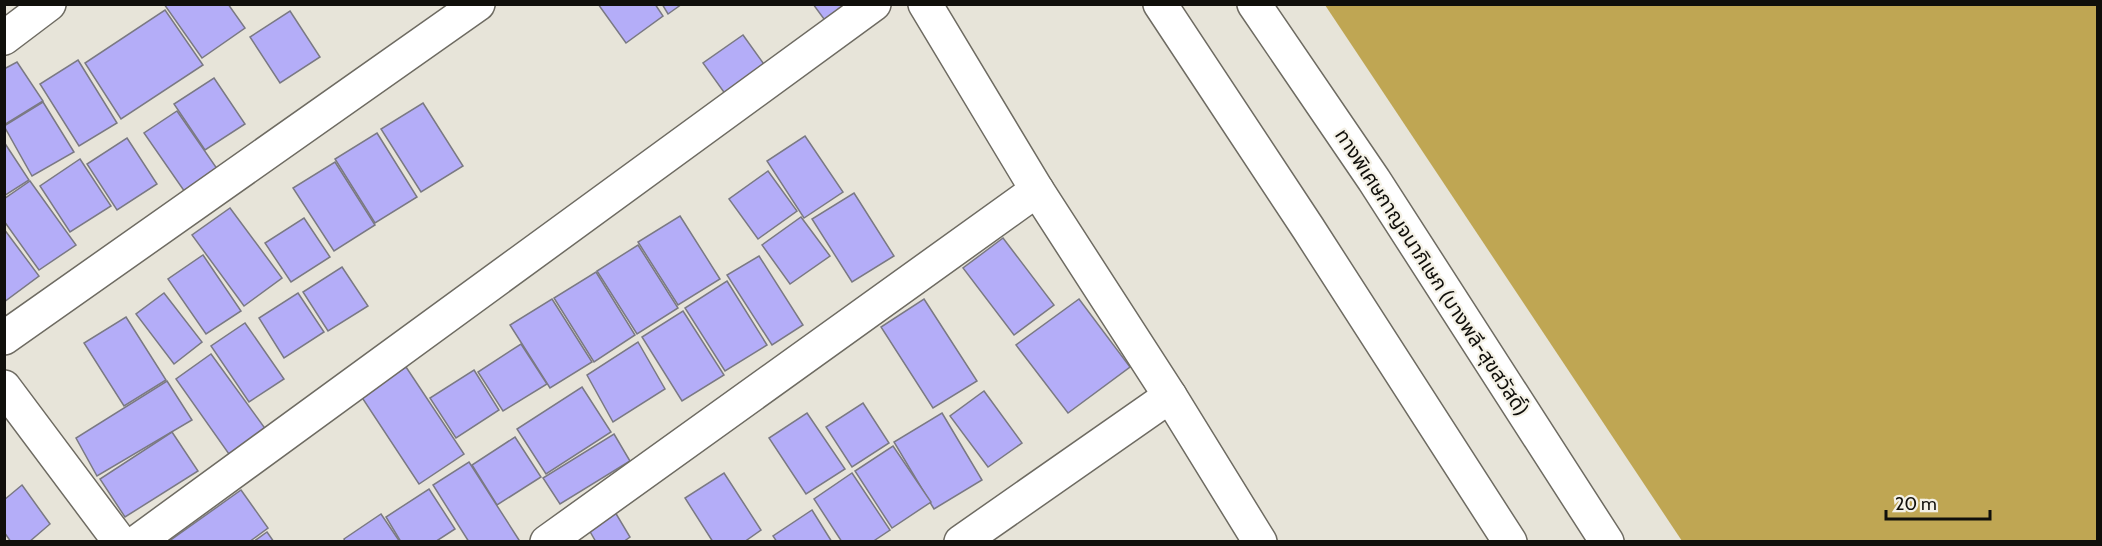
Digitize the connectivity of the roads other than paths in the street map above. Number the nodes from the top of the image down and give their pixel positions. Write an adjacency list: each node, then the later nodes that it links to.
1 (49, 4): 7 (main road)
2 (478, 4): 9 (main road)
3 (874, 4): 13 (main road)
4 (925, 4): 8 (main road)
5 (1160, 4): 17 (main road)
6 (1254, 4): 18 (main road, ทางพิเศษกาญจนาภิเษก (บางพลี-สุขสวัสดิ์))
7 (4, 38)
8 (1036, 190): 11 (main road); 14 (main road)
9 (4, 338)
10 (4, 387): 12 (main road)
11 (1170, 396): 15 (main road); 16 (main road)
12 (120, 542)
13 (137, 542)
14 (547, 542)
15 (961, 542)
16 (1260, 542)
17 (1510, 542)
18 (1607, 542)

